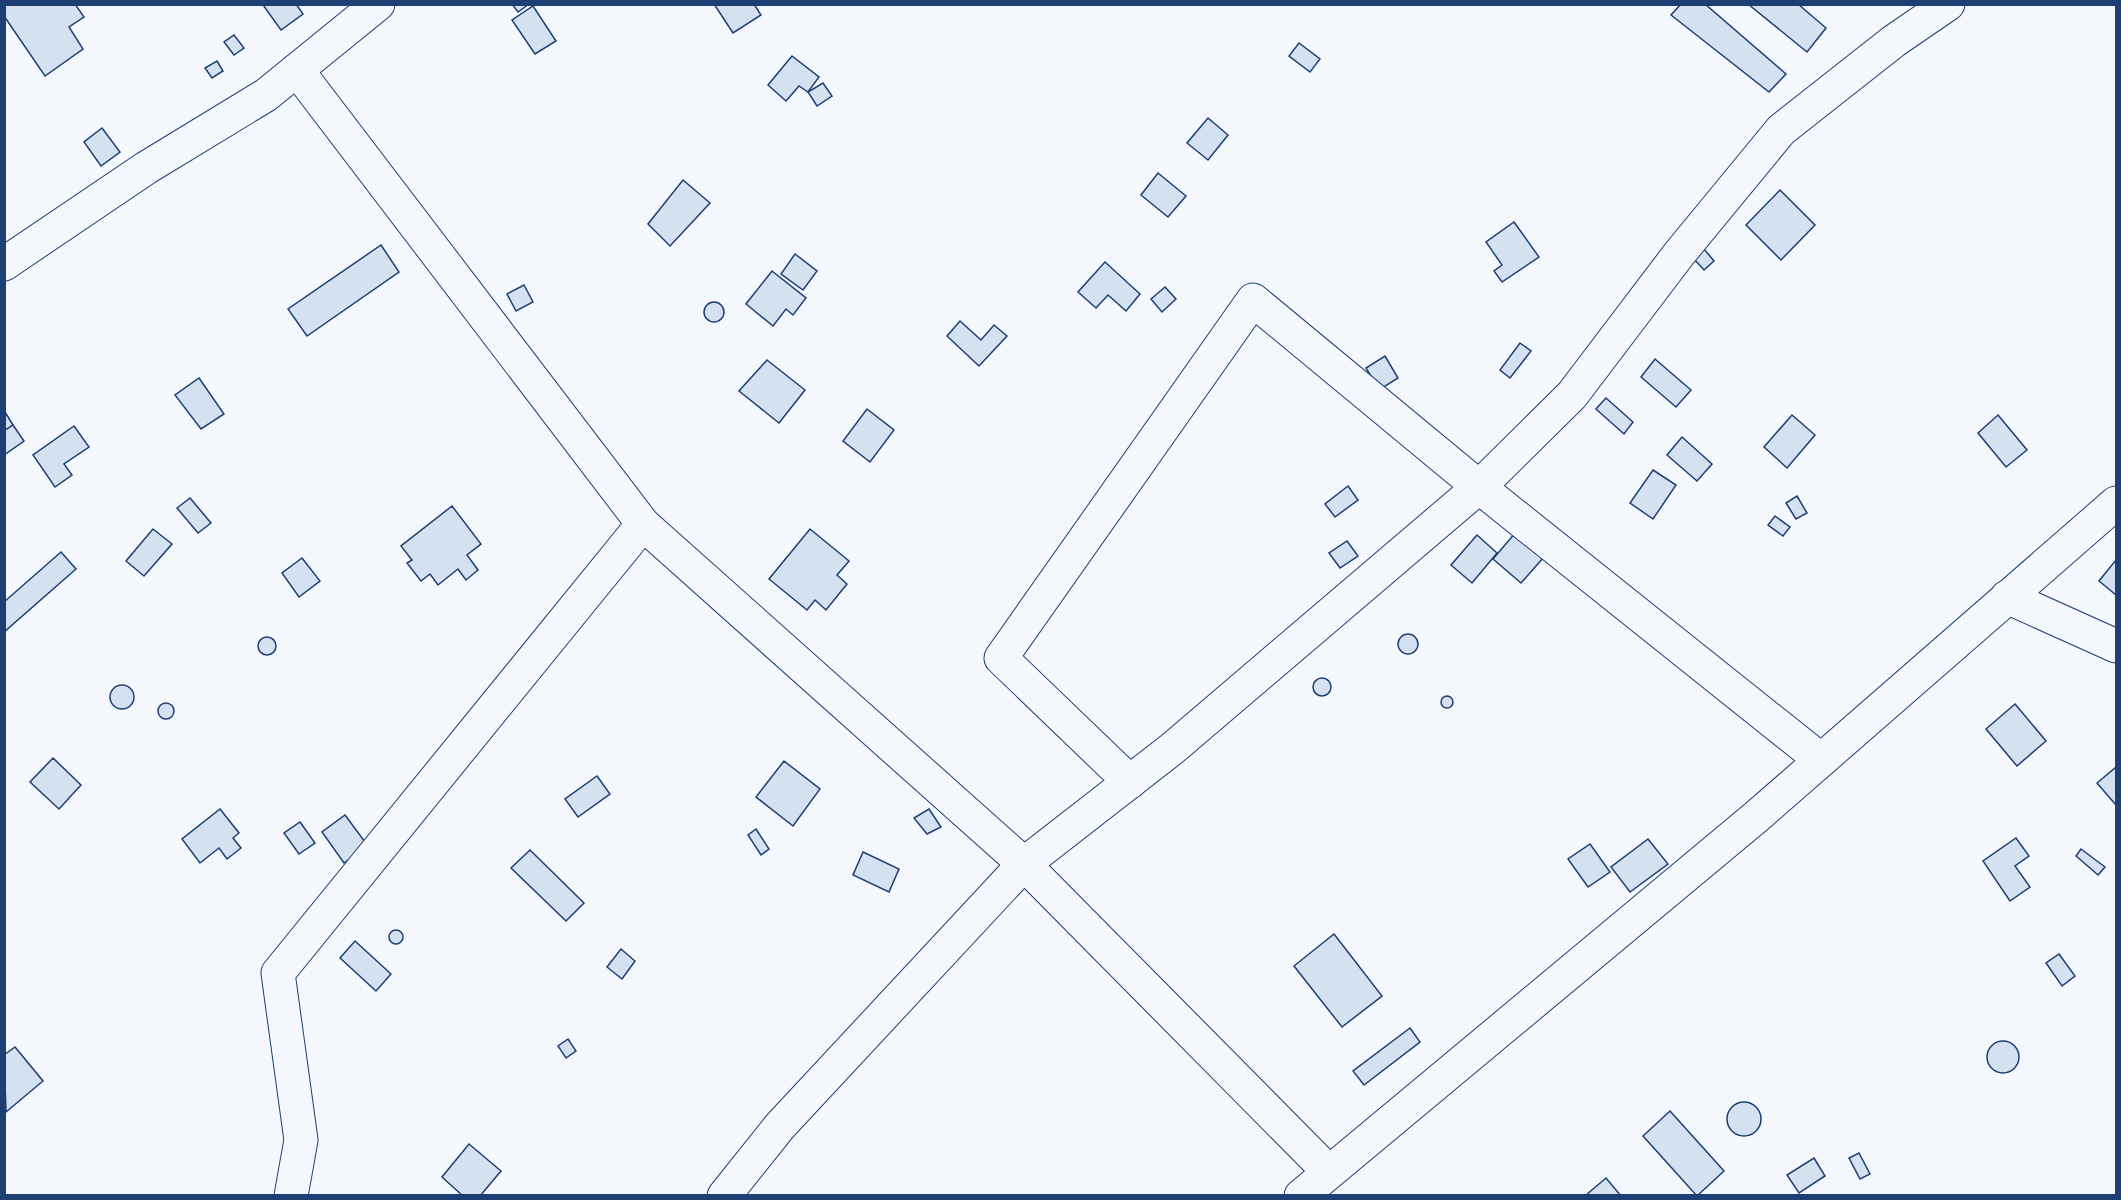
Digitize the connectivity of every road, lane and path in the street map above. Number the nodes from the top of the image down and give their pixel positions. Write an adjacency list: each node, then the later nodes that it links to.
1 (378, 4): 3 (street)
2 (1948, 4): 5 (street)
3 (297, 70): 4 (street); 7 (street)
4 (4, 264)
5 (1479, 487): 10 (street); 11 (street); 11 (street)
6 (2116, 503): 8 (street)
7 (643, 524): 12 (street); 14 (street)
8 (2007, 597): 9 (street); 10 (street)
9 (2116, 646)
10 (1821, 760): 13 (street)
11 (1130, 782): 12 (street)
12 (1024, 864): 13 (street); 15 (street)
13 (1329, 1172): 16 (street)
14 (291, 1196)
15 (724, 1196)
16 (1301, 1196)

